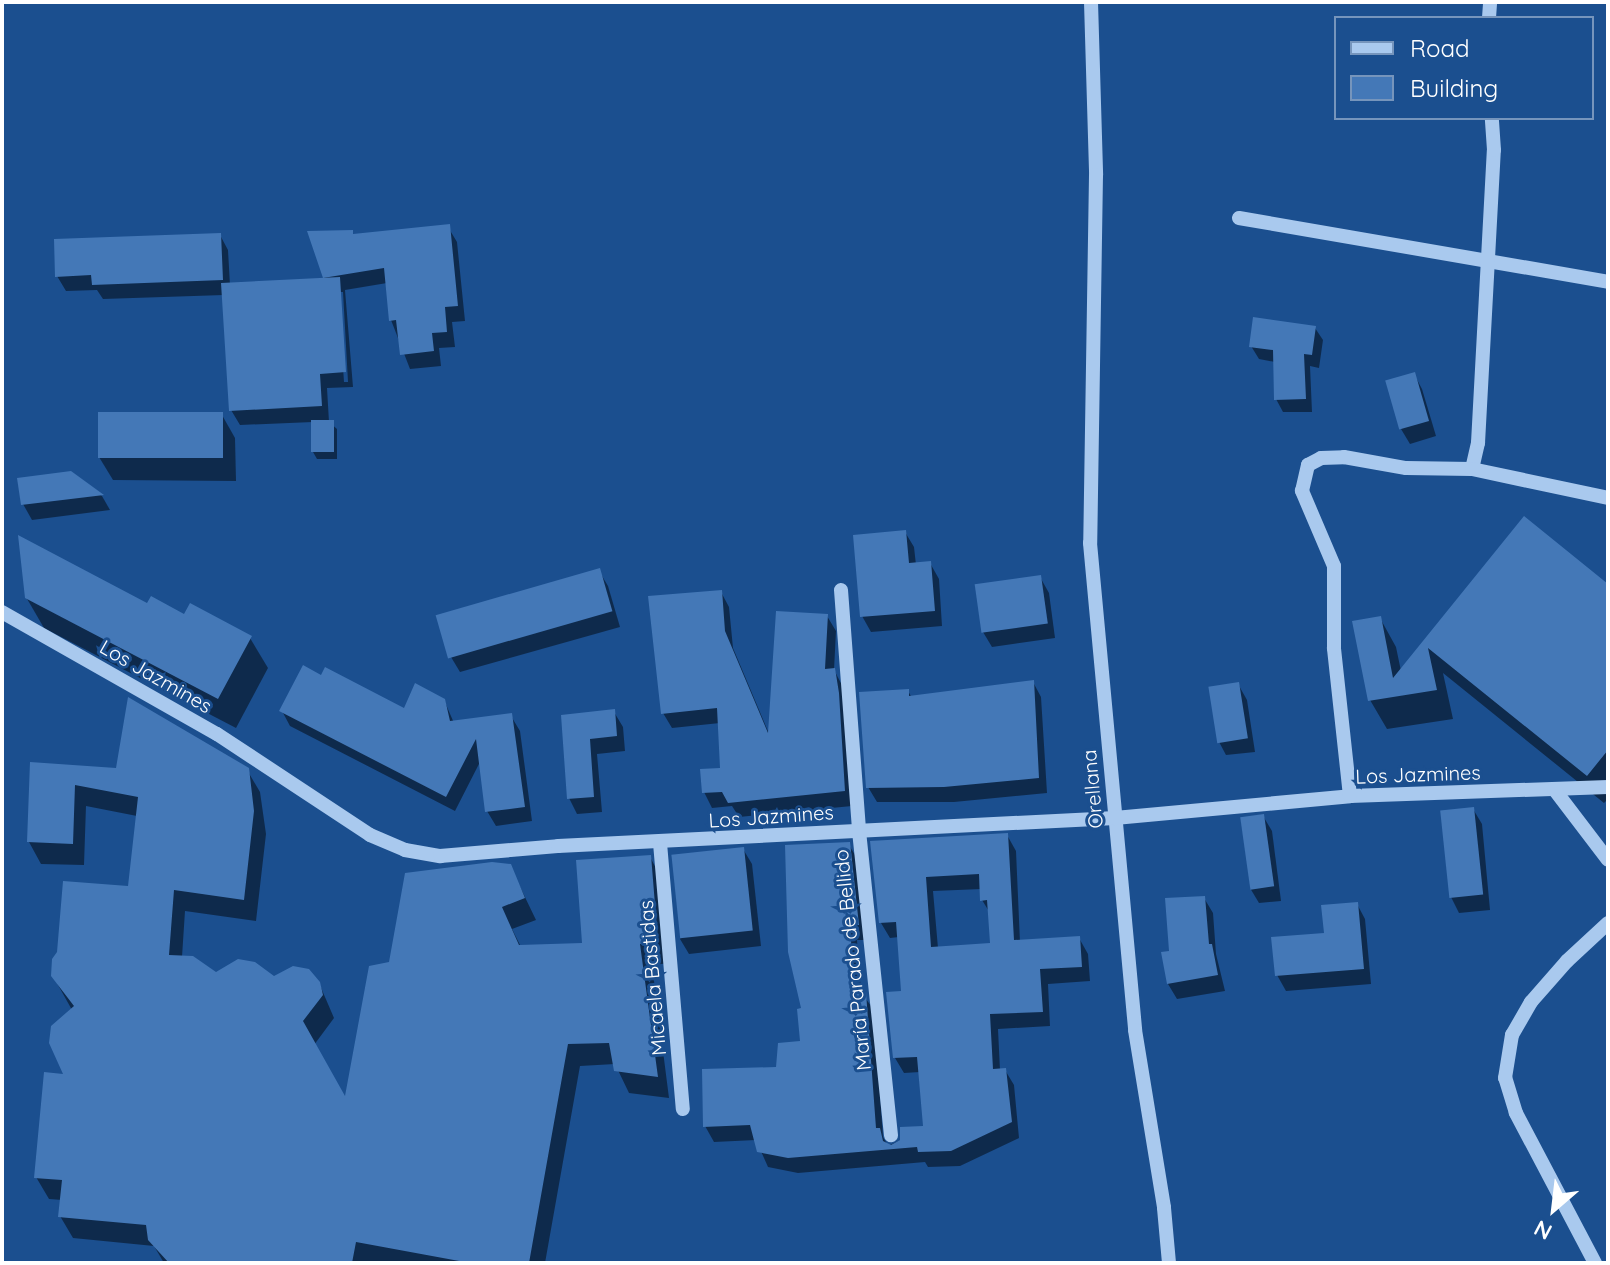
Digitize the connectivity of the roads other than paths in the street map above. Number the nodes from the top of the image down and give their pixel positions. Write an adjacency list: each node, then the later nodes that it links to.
1 (1091, 2): 13 (street, Orellana)
2 (1492, 120): 4 (street)
3 (1239, 218): 4 (street)
4 (1485, 261): 5 (street); 6 (street)
5 (1608, 282)
6 (1472, 469): 7 (street); 12 (street)
7 (1608, 498)
8 (841, 590): 14 (street, María Parado de Bellido)
9 (2, 612): 15 (street, Los Jazmines)
10 (1608, 787): 11 (street, Los Jazmines)
11 (1554, 789): 12 (street, Los Jazmines); 16 (street)
12 (1350, 796): 13 (street, Los Jazmines)
13 (1115, 818): 14 (street, Los Jazmines); 20 (street, Orellana)
14 (859, 831): 15 (street, Los Jazmines); 19 (street, María Parado de Bellido)
15 (660, 843): 18 (street, Micaela Bastidas)
16 (1608, 860)
17 (1608, 923): 21 (street)
18 (683, 1109)
19 (891, 1135)
20 (1169, 1263)
21 (1595, 1263)

